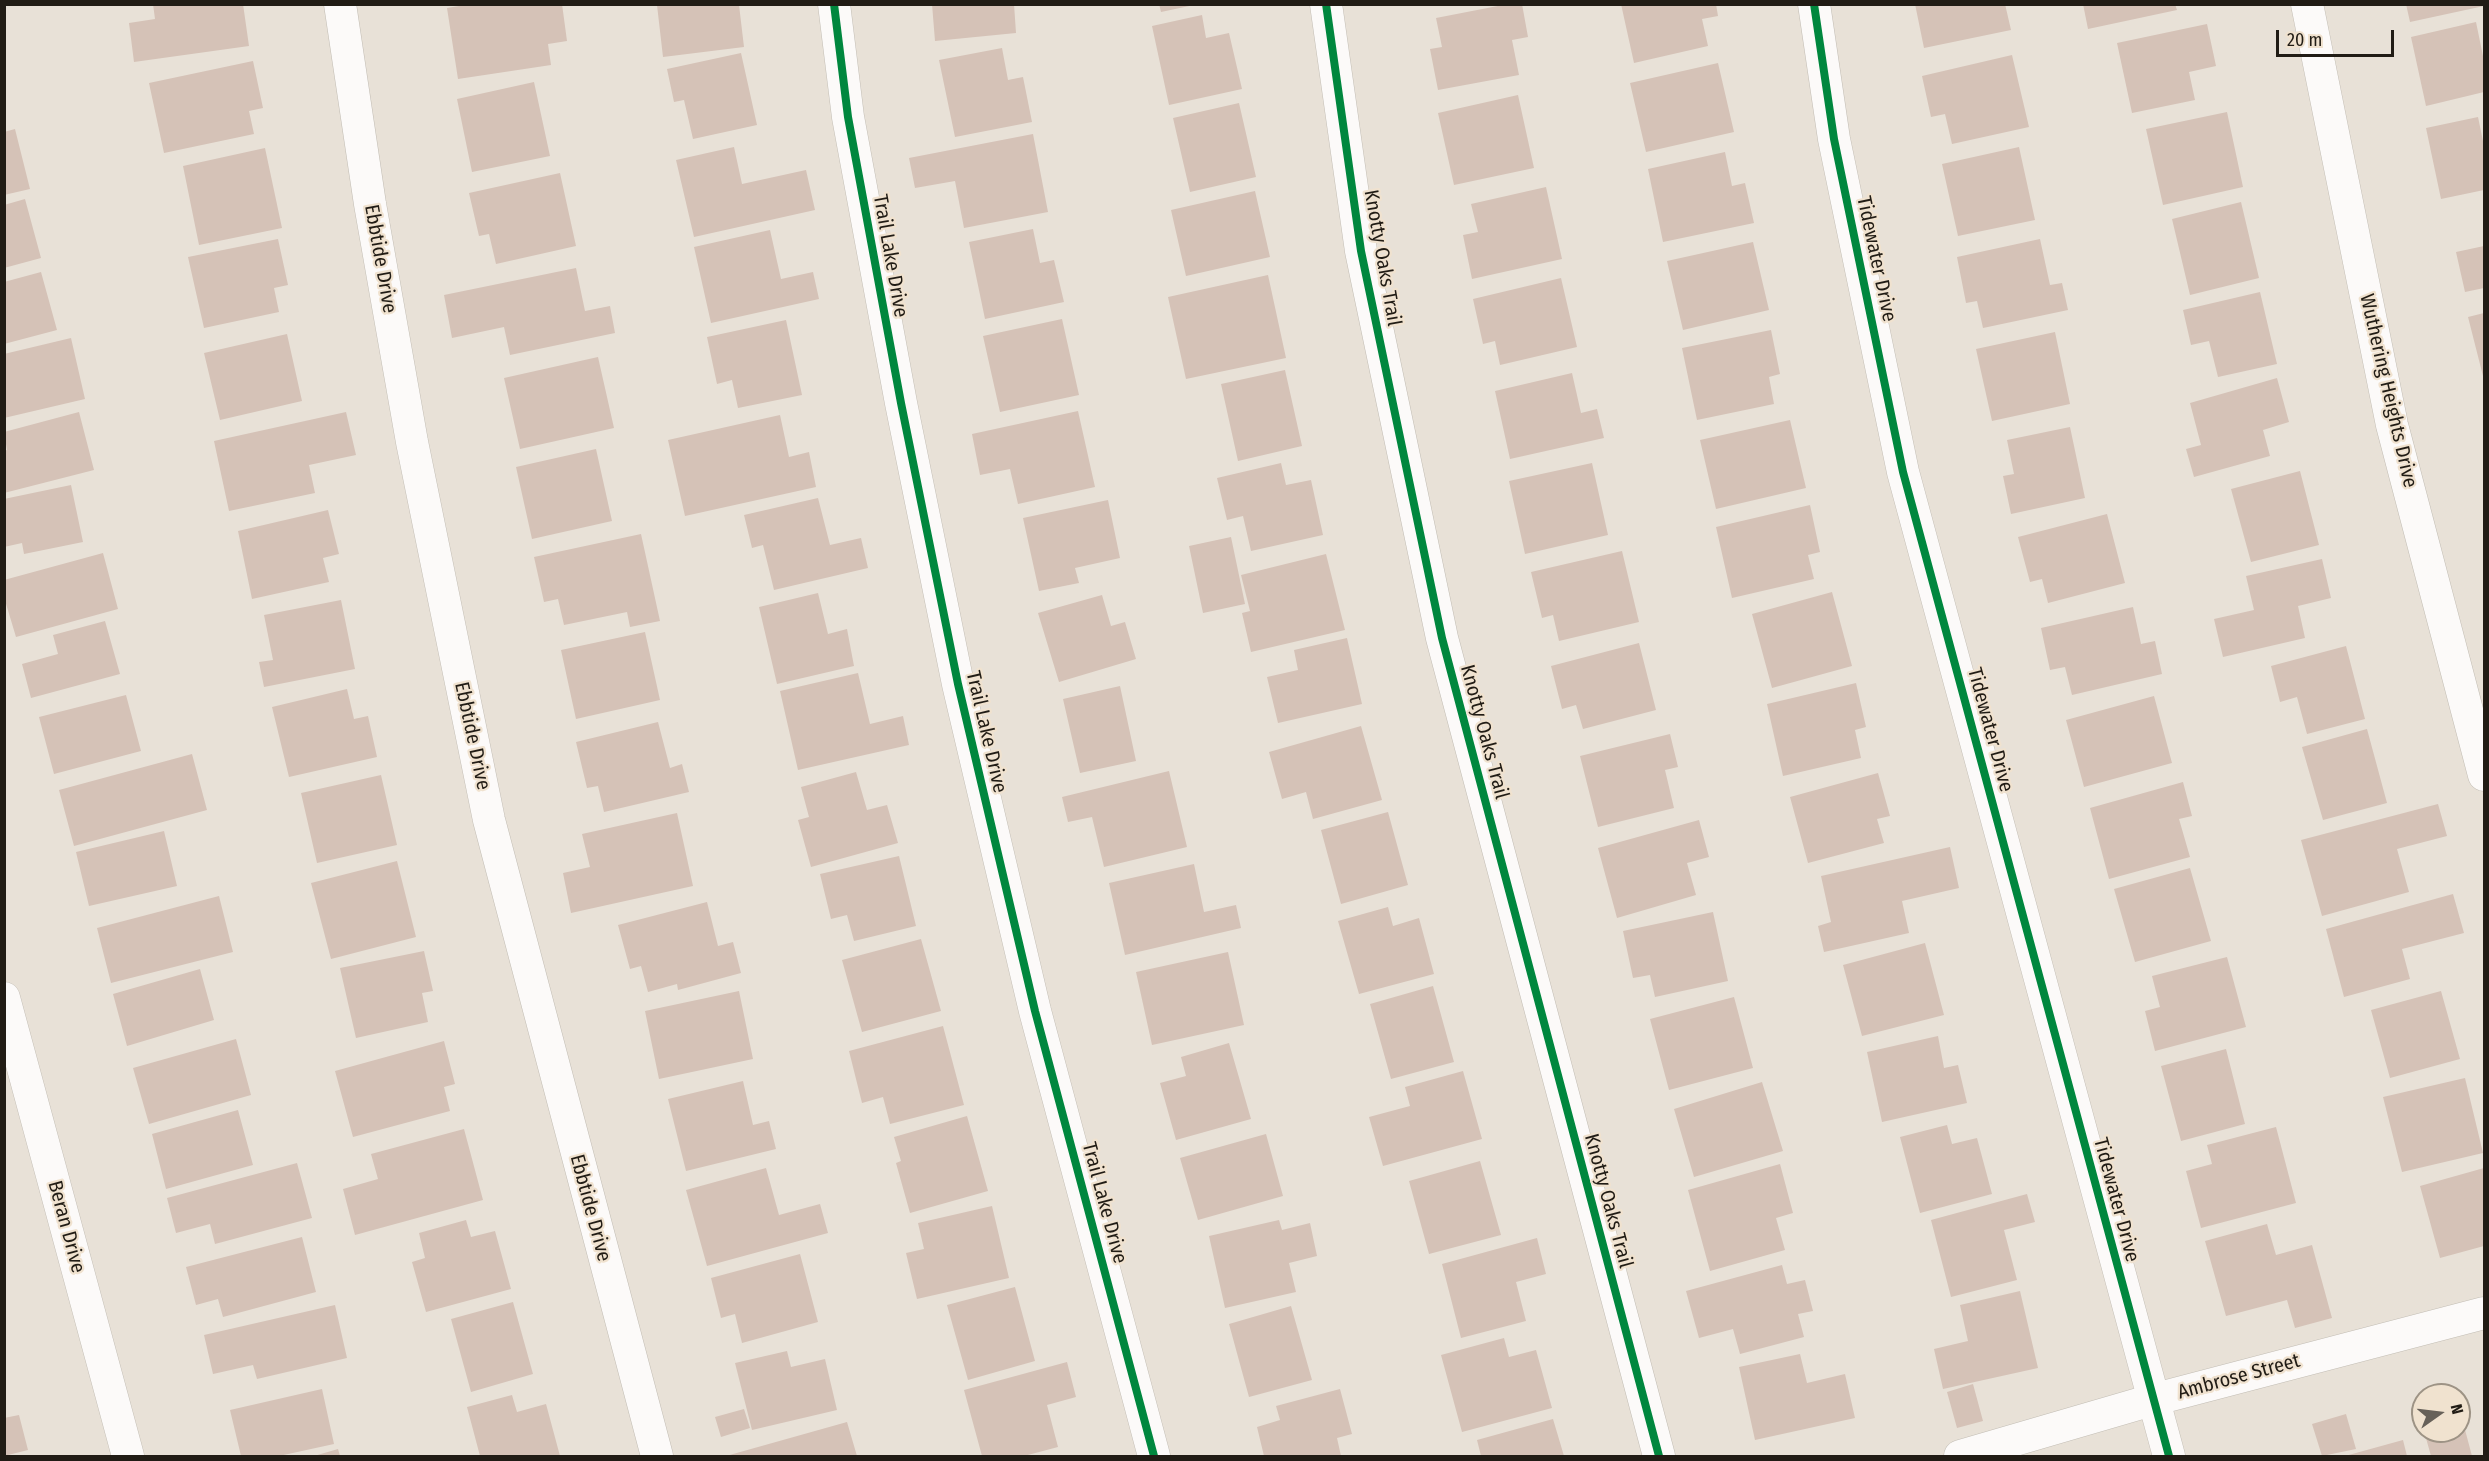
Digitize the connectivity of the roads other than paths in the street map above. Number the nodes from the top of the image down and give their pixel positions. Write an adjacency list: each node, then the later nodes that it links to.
1 (340, 4): 11 (street, Ebbtide Drive)
2 (834, 4): 12 (street, Trail Lake Drive)
3 (1326, 4): 13 (street, Knotty Oaks Trail)
4 (1814, 4): 9 (street, Tidewater Drive)
5 (2307, 4): 6 (street, Wuthering Heights Drive)
6 (2484, 775)
7 (4, 998): 10 (street, Beran Drive)
8 (2484, 1313): 9 (street, Ambrose Street)
9 (2152, 1400): 14 (street, Ambrose Street); 15 (street, Tidewater Drive)
10 (128, 1456)
11 (657, 1456)
12 (1154, 1456)
13 (1659, 1456)
14 (1960, 1456)
15 (2169, 1456)

